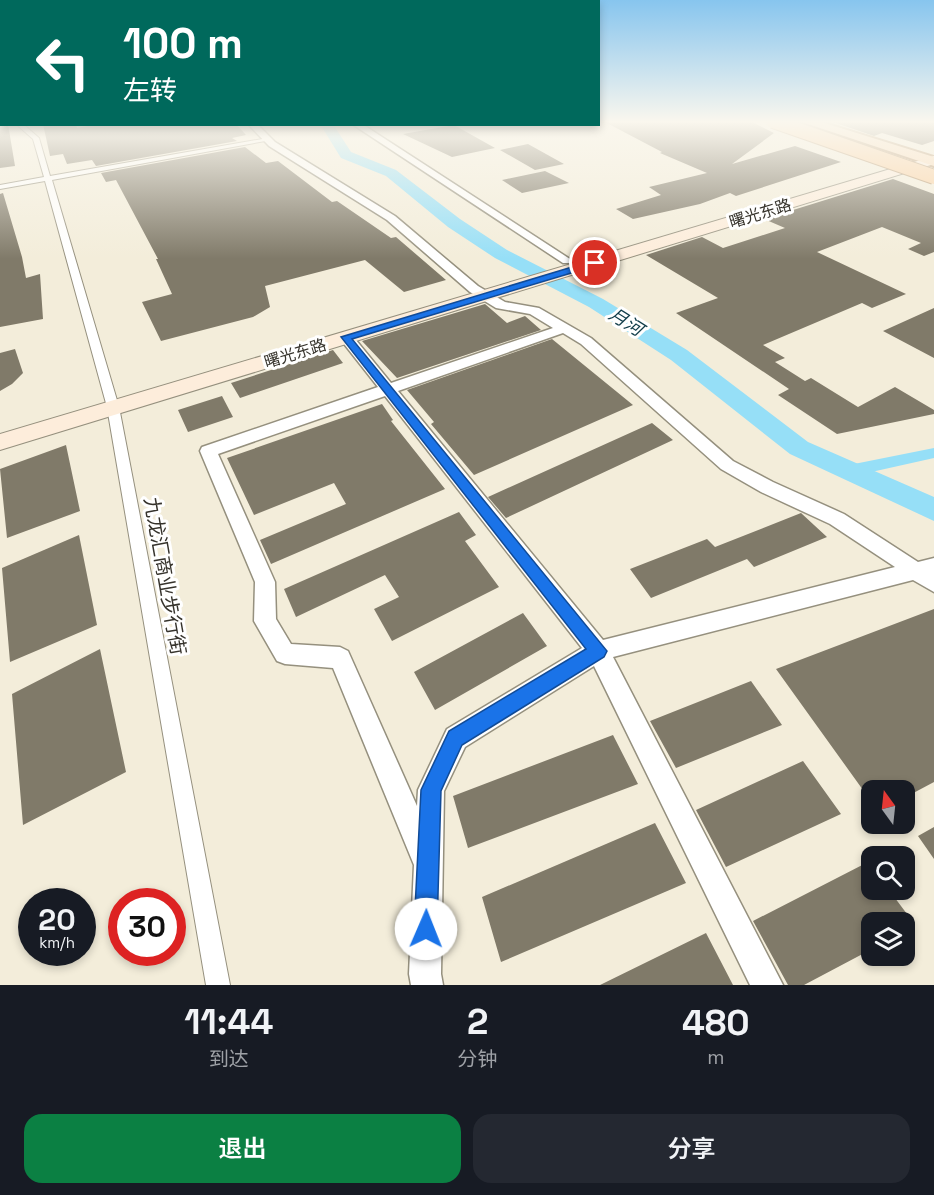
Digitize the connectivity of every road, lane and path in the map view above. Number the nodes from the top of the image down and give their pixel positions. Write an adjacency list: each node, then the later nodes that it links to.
1 (44, 167): 9 (street, 九龙汇商业步行街)
2 (115, 167): 9 (street)
3 (311, 167): 13 (street)
4 (417, 167): 12 (street)
5 (894, 167): 8 (main road)
6 (901, 167): 8 (main road, 曙光东路)
7 (901, 167): 10 (highway, bridge)
8 (897, 168): 10 (main road); 12 (main road, 曙光东路)
9 (47, 179): 11 (street); 17 (street, 九龙汇商业步行街)
10 (934, 179)
11 (0, 188)
12 (560, 267): 13 (main road, 曙光东路)
13 (480, 292): 14 (street); 15 (main road, 曙光东路); 17 (main road, 曙光东路)
14 (565, 328): 16 (street); 20 (street)
15 (346, 337): 16 (street); 17 (main road, 曙光东路)
16 (387, 389): 21 (street); 22 (street)
17 (111, 401): 18 (main road, 曙光东路); 19 (main road, 曙光东路); 23 (street, 九龙汇商业步行街)
18 (0, 427)
19 (0, 441)
20 (928, 573): 21 (street)
21 (598, 651): 22 (street); 25 (street)
22 (427, 861): 24 (street)
23 (218, 985)
24 (427, 985)
25 (767, 985)

